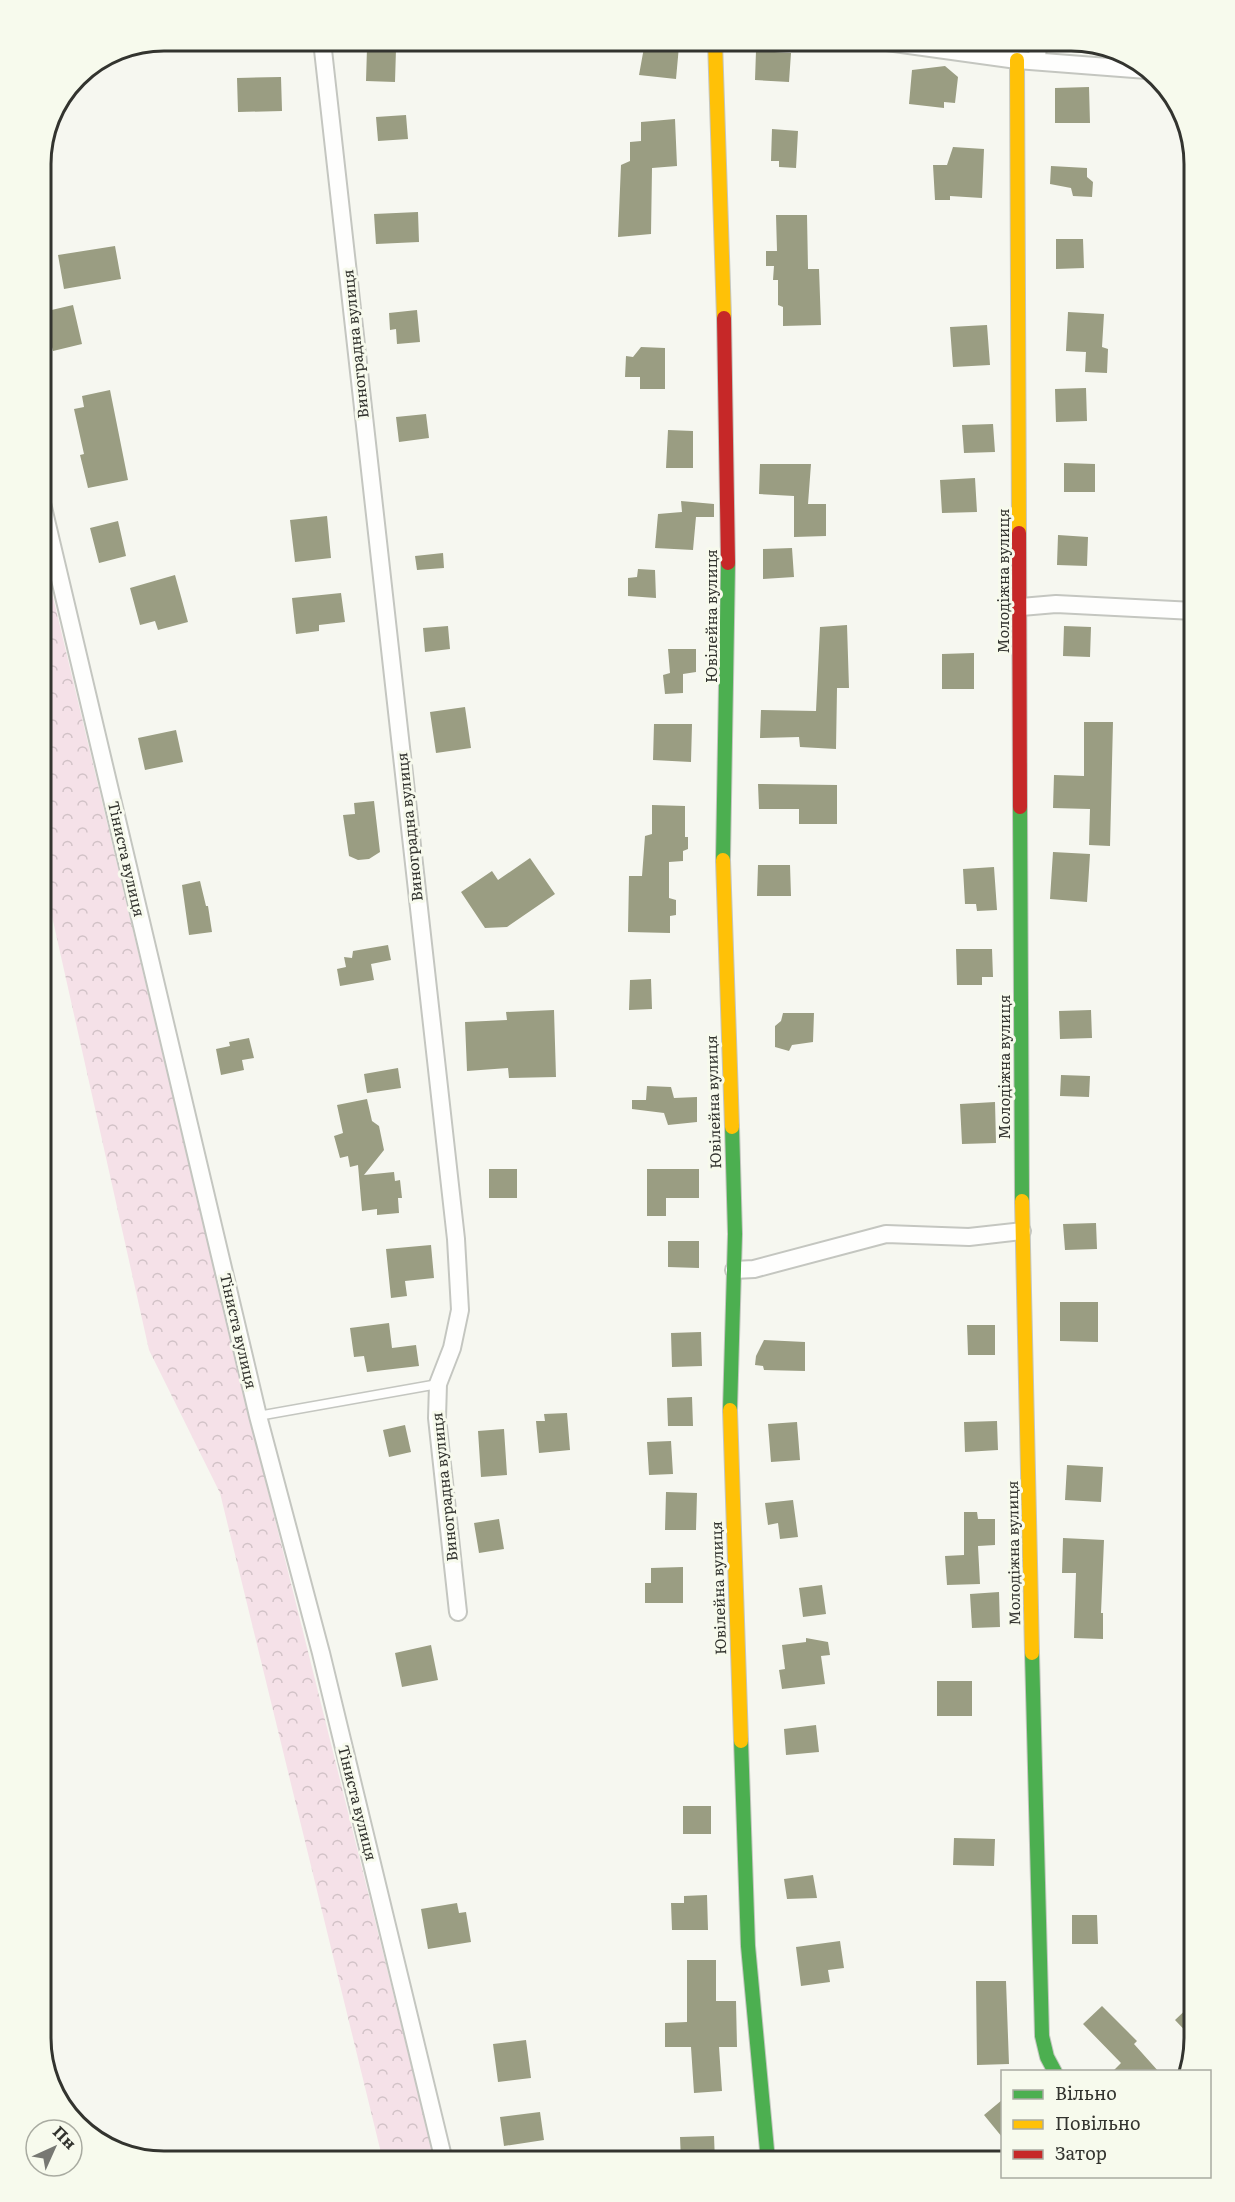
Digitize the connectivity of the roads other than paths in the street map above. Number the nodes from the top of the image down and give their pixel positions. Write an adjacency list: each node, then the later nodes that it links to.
1 (323, 51): 13 (street, Виноградна вулиця)
2 (715, 51): 12 (street, Ювілейна вулиця)
3 (952, 51): 5 (street)
4 (1038, 51): 6 (street)
5 (1017, 60): 6 (street); 9 (street, Молодіжна вулиця)
6 (1037, 61): 7 (street)
7 (1132, 69)
8 (51, 542): 14 (street, Тіниста вулиця)
9 (1021, 607): 10 (street); 11 (street, Молодіжна вулиця)
10 (1184, 610)
11 (1022, 1231): 12 (street); 16 (street, Молодіжна вулиця)
12 (734, 1270): 18 (street, Ювілейна вулиця)
13 (438, 1384): 14 (lane); 15 (street, Виноградна вулиця)
14 (258, 1416): 17 (street, Тіниста вулиця)
15 (458, 1612)
16 (1054, 2070)
17 (442, 2151)
18 (767, 2151)

